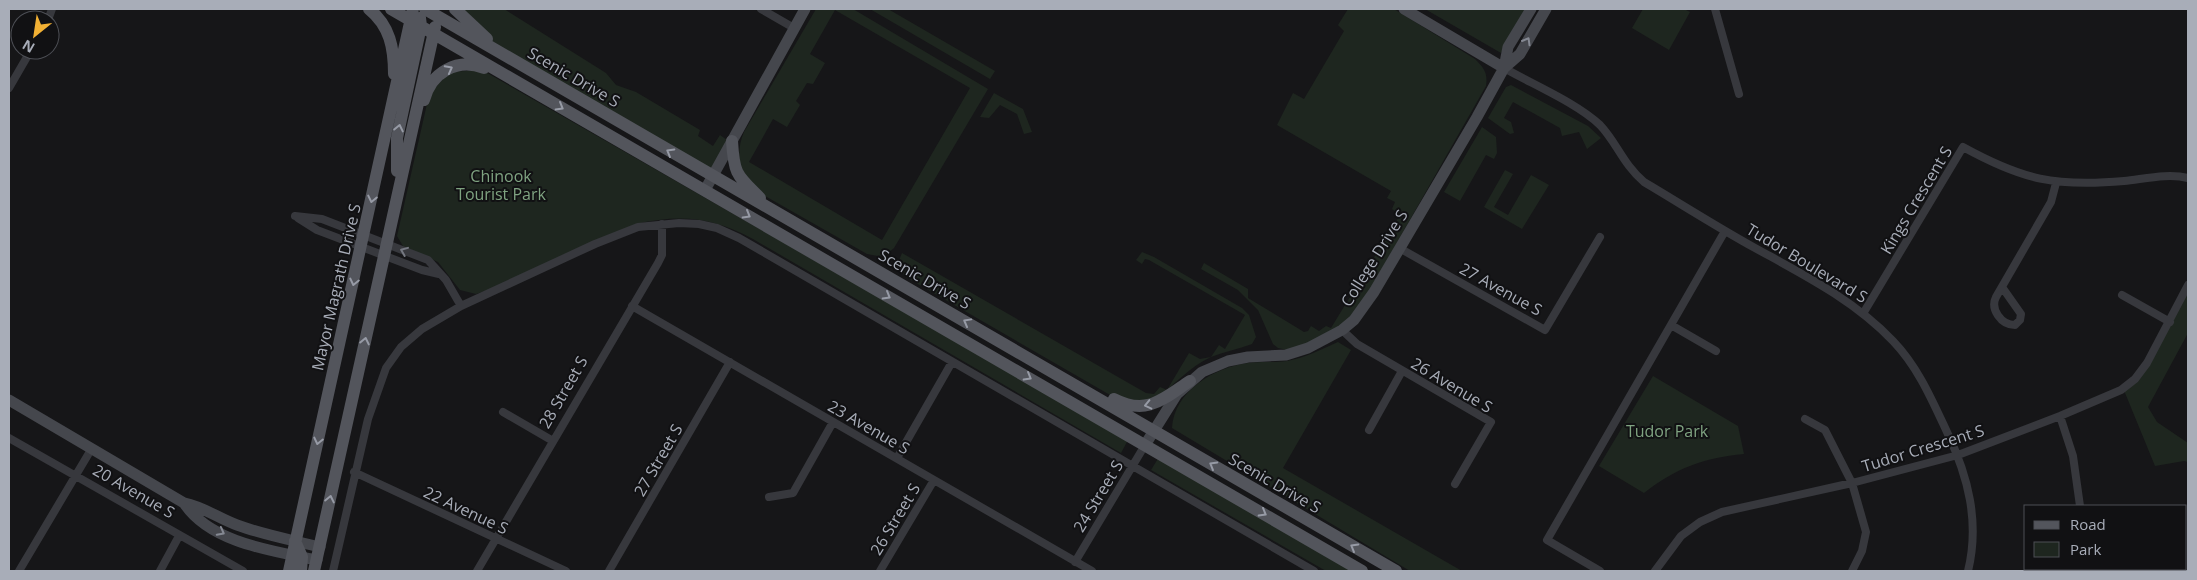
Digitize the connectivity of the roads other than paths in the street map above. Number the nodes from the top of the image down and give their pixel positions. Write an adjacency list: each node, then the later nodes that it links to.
1 (370, 9): 21 (main road)
2 (391, 9): 11 (main road, Scenic Drive S)
3 (455, 9): 18 (main road)
4 (760, 9): 12 (street)
5 (805, 9): 12 (street)
6 (1404, 9): 15 (street)
7 (1531, 9): 15 (street, College Drive S)
8 (1546, 9): 15 (street, College Drive S, one-way to 8)
9 (1715, 9): 19 (street)
10 (429, 10): 11 (main road); 13 (main road); 18 (main road, Scenic Drive S)
11 (415, 18): 13 (main road, Scenic Drive S); 21 (main road, Mayor Magrath Drive S); 27 (main road, one-way to 11)
12 (794, 28): 20 (street)
13 (434, 33): 16 (main road, Scenic Drive S); 22 (main road)
14 (25, 60): 17 (street)
15 (1504, 68): 30 (street, Tudor Boulevard S); 33 (street, College Drive S)
16 (518, 83): 22 (main road, one-way to 16); 26 (main road, Scenic Drive S, one-way to 26)
17 (9, 88)
18 (562, 89): 23 (main road, Scenic Drive S, one-way to 18)
19 (1739, 94)
20 (732, 141): 23 (street); 28 (main road)
21 (380, 163): 32 (main road, Mayor Magrath Drive S, one-way to 32)
22 (402, 174): 27 (main road)
23 (712, 177): 26 (street); 28 (main road, Scenic Drive S)
24 (2188, 178): 25 (street, Kings Crescent S)
25 (2056, 183): 37 (street); 41 (street, Kings Crescent S)
26 (704, 190): 60 (main road, Scenic Drive S, one-way to 60)
27 (397, 194): 34 (main road)
28 (776, 214): 45 (main road, Scenic Drive S, one-way to 28)
29 (662, 224): 39 (street); 40 (street, 28 Street S); 48 (street)
30 (1725, 231): 41 (street, Tudor Boulevard S); 43 (street)
31 (1600, 237): 33 (street, 27 Avenue S)
32 (363, 241): 32 (street); 34 (street); 34 (street); 75 (main road, Mayor Magrath Drive S, one-way to 75)
33 (1401, 249): 44 (street, College Drive S)
34 (386, 250): 35 (street); 35 (street, one-way to 34); 76 (main road, one-way to 34)
35 (439, 274): 39 (street)
36 (2188, 285): 42 (street, Tudor Crescent S)
37 (2002, 287): 37 (street)
38 (2122, 295): 42 (street)
39 (461, 306): 65 (street)
40 (632, 306): 47 (street, 23 Avenue S); 59 (street, 28 Street S)
41 (1864, 312): 62 (street, Tudor Boulevard S)
42 (2170, 322): 53 (street, Tudor Crescent S)
43 (1671, 325): 46 (street); 94 (street)
44 (1342, 330): 49 (street, 26 Avenue S); 50 (street, College Drive S)
45 (1009, 346): 50 (main road, one-way to 45); 57 (main road, Scenic Drive S)
46 (1716, 351)
47 (730, 362): 55 (street, 23 Avenue S); 88 (street, 27 Street S)
48 (952, 362): 63 (street); 64 (street)
49 (1402, 371): 56 (street); 68 (street, 26 Avenue S)
50 (1190, 381): 57 (street, College Drive S)
51 (9, 400): 61 (street, 20 Avenue S)
52 (503, 412): 59 (street)
53 (2060, 416): 62 (street, Tudor Crescent S); 72 (street)
54 (1805, 419): 69 (street)
55 (833, 422): 63 (street, 23 Avenue S); 70 (street)
56 (1369, 430)
57 (1154, 431): 60 (street, College Drive S); 93 (main road, Scenic Drive S, one-way to 57)
58 (9, 438): 66 (street, 20 Avenue S)
59 (553, 441): 74 (street, 28 Street S)
60 (1145, 445): 64 (street, 24 Street S); 92 (main road, Scenic Drive S, one-way to 92)
61 (92, 448): 66 (street); 71 (street, 20 Avenue S)
62 (1958, 456): 69 (street, Tudor Crescent S); 97 (street, Tudor Boulevard S)
63 (896, 458): 67 (street, 23 Avenue S)
64 (1132, 466): 78 (street, 24 Street S); 91 (street)
65 (354, 472): 74 (street, 22 Avenue S); 85 (street)
66 (76, 476): 73 (street, 20 Avenue S); 80 (street)
67 (934, 480): 78 (street, 23 Avenue S); 89 (street, 26 Street S)
68 (1455, 484)
69 (1852, 484): 95 (street, Tudor Crescent S); 96 (street)
70 (769, 497)
71 (184, 503): 75 (street, 20 Avenue S); 77 (street, 20 Avenue S, one-way to 77)
72 (2080, 505)
73 (179, 536): 81 (street); 82 (street, 20 Avenue S)
74 (496, 538): 86 (street, 28 Street S); 87 (street, 22 Avenue S)
75 (295, 541): 76 (street, 20 Avenue S); 77 (main road, Mayor Magrath Drive S)
76 (320, 547): 79 (main road)
77 (298, 556): 79 (street, 20 Avenue S); 83 (main road, Mayor Magrath Drive S); 84 (main road)
78 (1075, 562): 90 (street, 23 Avenue S)
79 (316, 566)
80 (19, 571)
81 (160, 571)
82 (243, 571)
83 (289, 571)
84 (301, 571)
85 (333, 571)
86 (477, 571)
87 (566, 571)
88 (609, 571)
89 (880, 571)
90 (1092, 571)
91 (1314, 571)
92 (1362, 571)
93 (1396, 571)
94 (1600, 571)
95 (1655, 571)
96 (1852, 571)
97 (1968, 571)

